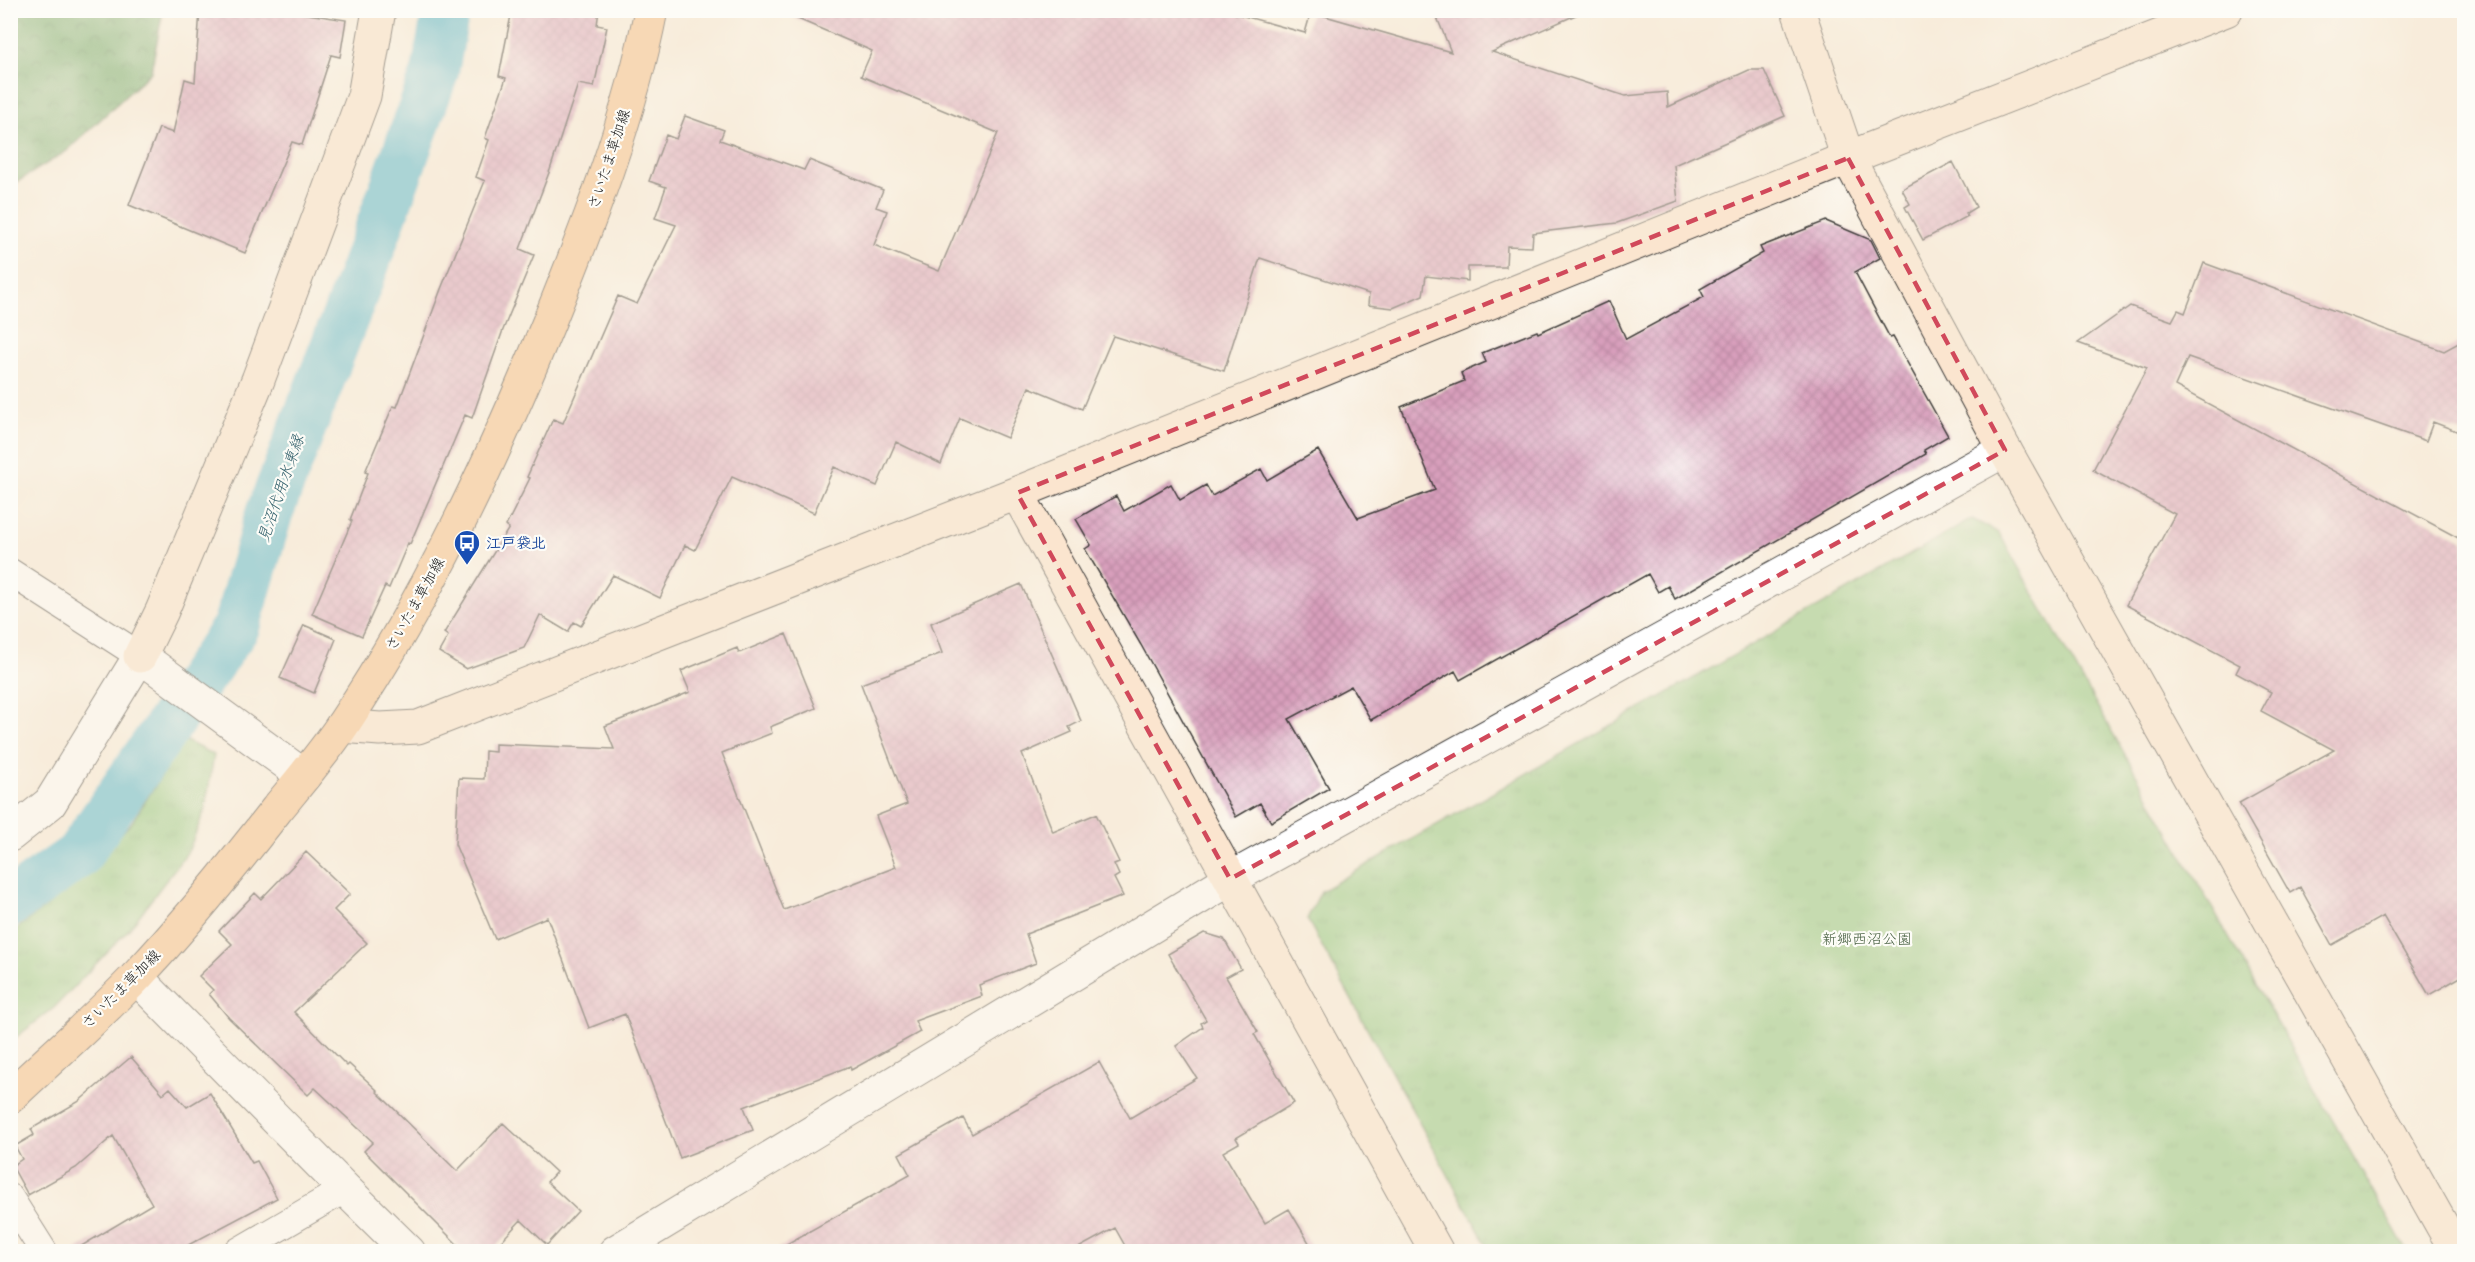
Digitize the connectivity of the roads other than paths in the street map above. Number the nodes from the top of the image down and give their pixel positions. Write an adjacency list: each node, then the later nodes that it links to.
1 (380, 10): 9 (street)
2 (651, 10): 10 (main road, さいたま草加線)
3 (1798, 10): 5 (street)
4 (2205, 14): 5 (street)
5 (1848, 158): 6 (street); 7 (street)
6 (2005, 450): 13 (street); 23 (street)
7 (1017, 494): 10 (street); 13 (street)
8 (10, 572): 9 (lane)
9 (140, 656): 11 (street); 12 (street)
10 (342, 726): 11 (main road, さいたま草加線)
11 (304, 776): 14 (main road, さいたま草加線)
12 (10, 835)
13 (1230, 879): 21 (street); 22 (street)
14 (136, 977): 15 (main road, さいたま草加線); 16 (street)
15 (10, 1097)
16 (345, 1190): 19 (lane); 20 (street)
17 (10, 1198): 18 (lane)
18 (44, 1251)
19 (237, 1251)
20 (409, 1251)
21 (615, 1251)
22 (1437, 1251)
23 (2457, 1251)

